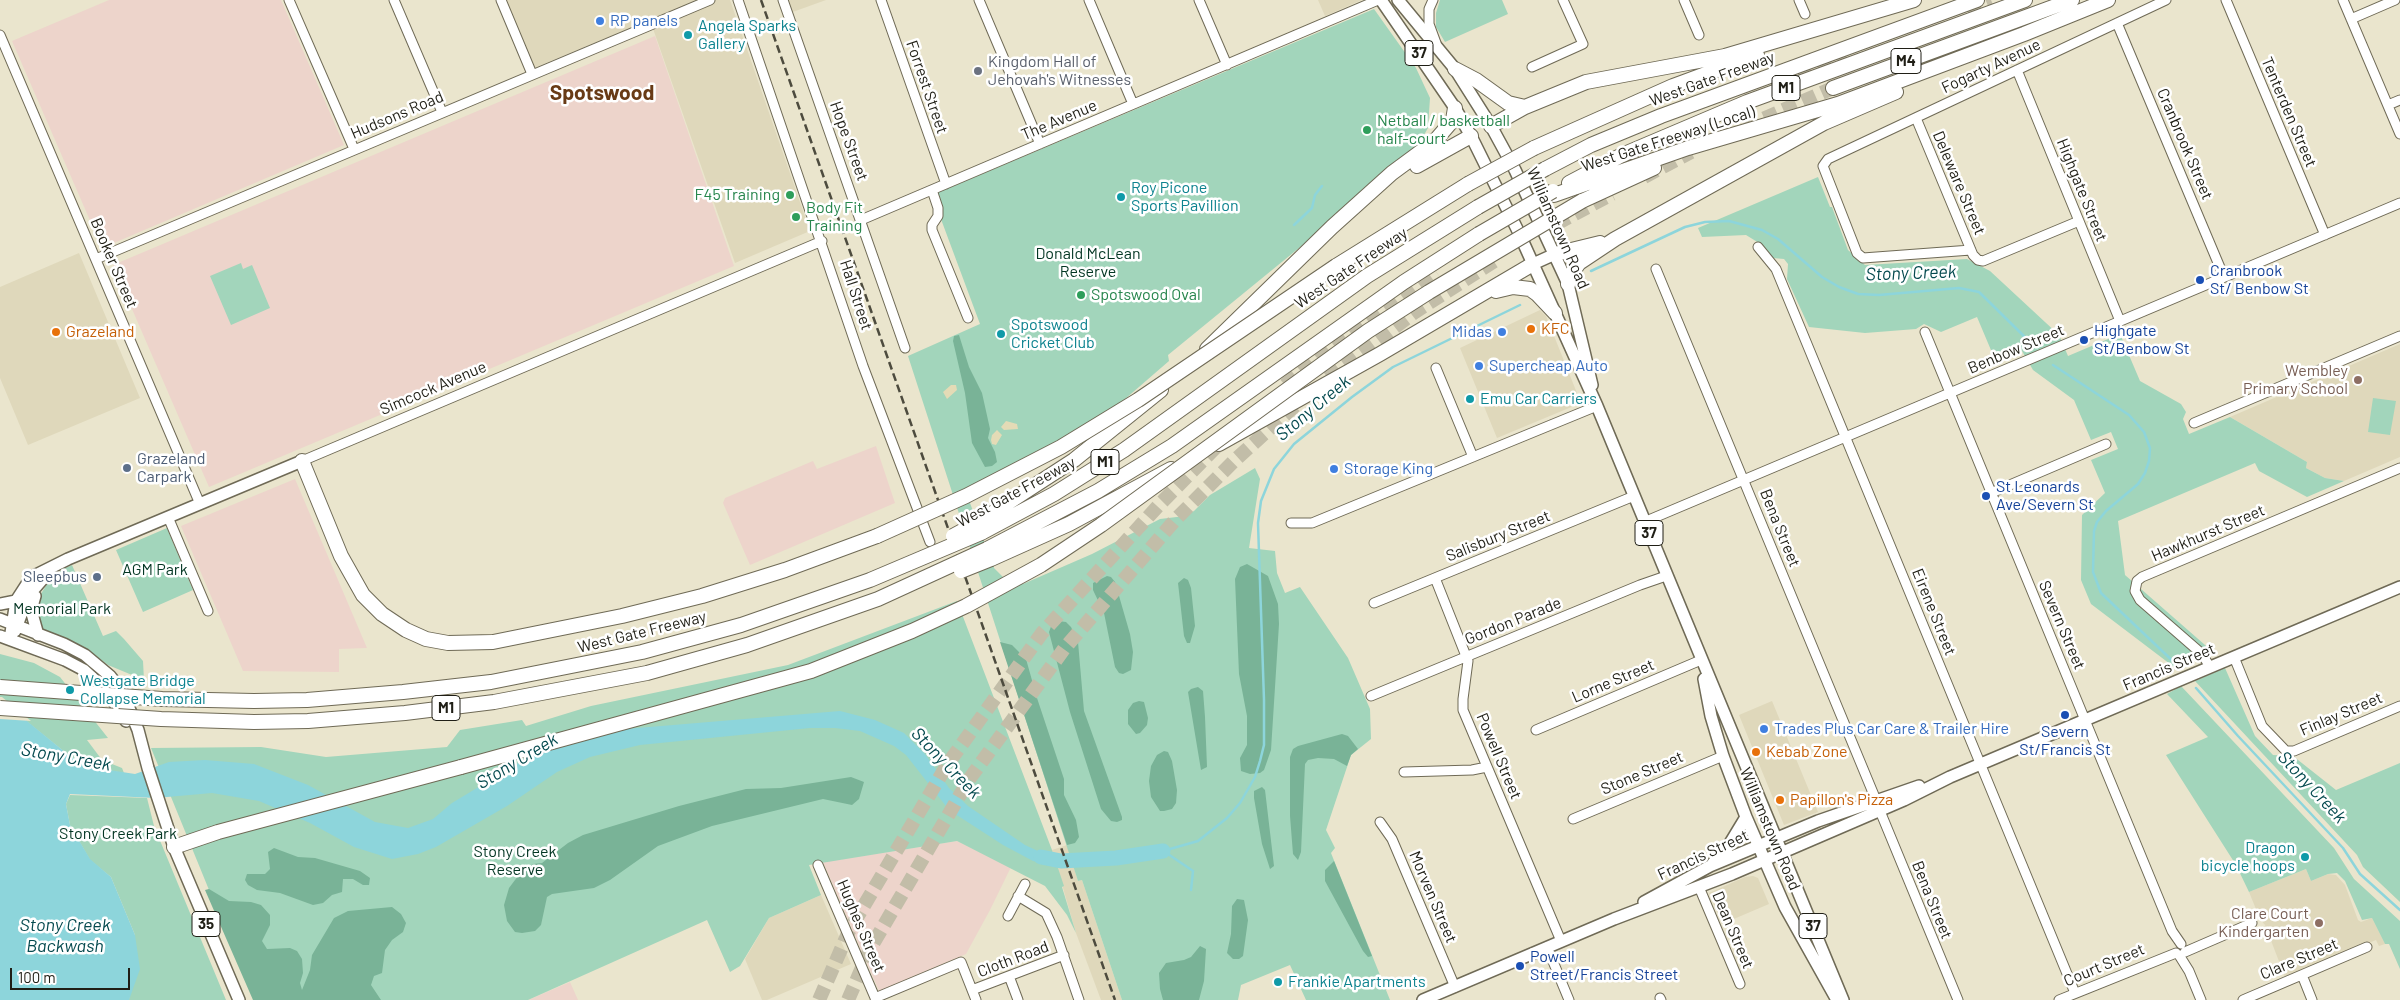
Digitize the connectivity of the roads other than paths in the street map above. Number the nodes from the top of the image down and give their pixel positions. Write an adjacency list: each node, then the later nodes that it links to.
1 (289, 0): 52 (street)
2 (394, 0): 45 (street)
3 (501, 0): 38 (street)
4 (710, 0): 38 (street, Hudsons Road)
5 (738, 0): 62 (street, Hall Street)
6 (783, 0): 58 (street, Hope Street)
7 (881, 0): 53 (street, Forrest Street)
8 (979, 0): 51 (street)
9 (1089, 0): 41 (street)
10 (1199, 0): 34 (street)
11 (1379, 0): 34 (street, The Avenue); 44 (main road, 37)
12 (1398, 0): 33 (main road, 37)
13 (1433, 0): 33 (street)
14 (1563, 0): 35 (street)
15 (1684, 0): 32 (street)
16 (1799, 0): 27 (street)
17 (1914, 0): 43 (highway)
18 (1922, 0): 85 (highway, M1, bridge)
19 (1977, 0): 94 (highway, West Gate Freeway / M1, bridge)
20 (2025, 0): 55 (highway, M1)
21 (2072, 0): 39 (highway, M4)
22 (2108, 0): 30 (highway, West Gate Freeway (Local) / M1)
23 (2166, 0): 29 (street, Fogarty Avenue)
24 (2226, 0): 60 (street, Tenterden Street)
25 (2343, 0): 28 (street)
26 (2395, 0): 28 (street)
27 (1805, 14)
28 (2351, 19): 42 (street)
29 (2117, 23): 37 (street, Fogarty Avenue); 69 (street, Cranbrook Street)
30 (2024, 34): 47 (highway, West Gate Freeway (Local) / M1); 61 (highway)
31 (0, 35): 66 (street, Booker Street)
32 (1699, 35)
33 (1438, 47): 36 (main road, 37)
34 (1227, 65): 41 (street, The Avenue)
35 (1532, 67)
36 (1455, 69): 43 (highway); 48 (main road, 37)
37 (2017, 70): 46 (street, Fogarty Avenue); 59 (street, Highgate Street)
38 (532, 74): 45 (street, Hudsons Road)
39 (1834, 88)
40 (2400, 100): 42 (street)
41 (1133, 104): 51 (street, The Avenue)
42 (2388, 105): 49 (street)
43 (1524, 107): 48 (highway)
44 (1455, 108): 50 (main road, 37); 56 (highway)
45 (442, 112): 52 (street, Hudsons Road)
46 (1916, 118): 65 (street, Deleware Street); 65 (street, Fogarty Avenue)
47 (1778, 122): 55 (highway, West Gate Freeway (Local) / M1); 129 (highway, bridge)
48 (1491, 126): 50 (main road); 64 (main road, Williamstown Road / 37)
49 (2400, 134)
50 (1471, 136): 56 (highway); 67 (main road, 37)
51 (1040, 144): 53 (street, The Avenue)
52 (354, 149): 66 (street, Hudsons Road)
53 (946, 184): 54 (street, The Avenue)
54 (932, 190): 58 (street, The Avenue); 73 (street)
55 (1553, 193): 96 (highway, West Gate Freeway (Local) / M1, bridge)
56 (1364, 200): 94 (highway)
57 (2400, 203): 60 (street, Benbow Street)
58 (861, 220): 77 (street, Hope Street)
59 (2079, 221): 65 (street); 74 (street, Highgate Street)
60 (2325, 235): 69 (street, Benbow Street)
61 (1615, 239): 64 (highway); 70 (highway)
62 (822, 241): 85 (street, Simcock Avenue); 95 (street, Hall Street)
63 (1758, 247): 82 (street, Eirene Street)
64 (1555, 254): 67 (main road); 70 (main road, Williamstown Road / 37)
65 (1973, 254)
66 (96, 259): 90 (street, Booker Street)
67 (1533, 264): 71 (highway); 72 (main road, Williamstown Road / 37)
68 (1656, 269): 87 (street, Bena Street)
69 (2224, 277): 74 (street, Benbow Street)
70 (1568, 284): 80 (main road, Williamstown Road / 37)
71 (1468, 302): 72 (highway); 96 (highway)
72 (1555, 313): 80 (main road, Williamstown Road / 37)
73 (968, 318)
74 (2120, 321): 79 (street, Benbow Street)
75 (1925, 332): 79 (street, Severn Street)
76 (2400, 336): 81 (street)
77 (905, 348)
78 (1436, 368): 84 (street)
79 (1950, 393): 82 (street, Benbow Street); 88 (street, Severn Street)
80 (1597, 406): 84 (street); 89 (main road, Williamstown Road / 37)
81 (2194, 423)
82 (1845, 437): 87 (street, Benbow Street); 120 (street, Eirene Street)
83 (2106, 444): 88 (street)
84 (1473, 457): 93 (street)
85 (302, 461): 90 (main road, Simcock Avenue)
86 (2400, 468): 111 (street, Hawkhurst Street)
87 (1744, 480): 92 (street, Benbow Street); 123 (street, Bena Street)
88 (1991, 493): 116 (street, Severn Street)
89 (1634, 496): 92 (main road, Williamstown Road / 37); 99 (street, Salisbury Street)
90 (200, 504): 91 (main road, Simcock Avenue)
91 (168, 517): 97 (main road, Simcock Avenue); 104 (street)
92 (1644, 522): 98 (main road, Williamstown Road / 37)
93 (1291, 523)
94 (979, 528): 112 (highway, West Gate Freeway / M1, bridge)
95 (930, 542)
96 (989, 554): 115 (highway, M1, bridge)
97 (54, 567): 101 (main road, Simcock Avenue); 105 (main road, Simcock Avenue); 106 (main road)
98 (1666, 576): 108 (street, Gordon Parade); 110 (main road, Williamstown Road / 37)
99 (1435, 578): 102 (street, Salisbury Street); 108 (street, Powell Street)
100 (2400, 587): 109 (main road, Francis Street)
101 (16, 601): 103 (main road); 105 (main road, Simcock Avenue)
102 (1374, 603)
103 (0, 604)
104 (208, 611)
105 (10, 623): 106 (main road, 35); 107 (main road)
106 (38, 635): 119 (main road, 35)
107 (5, 637): 119 (main road, 35)
108 (1467, 656): 113 (street, Gordon Parade); 121 (street, Powell Street)
109 (2234, 657): 111 (main road, Francis Street); 114 (street, Finlay Street)
110 (1700, 660): 117 (street, Lorne Street); 118 (main road, Williamstown Road / 37); 127 (main road, Williamstown Road / 37)
111 (2210, 667): 116 (main road, Francis Street)
112 (0, 687)
113 (1371, 696)
114 (2400, 706)
115 (0, 708)
116 (2086, 720): 120 (main road, Francis Street); 143 (street, Severn Street)
117 (1536, 730)
118 (1723, 756): 124 (main road, Williamstown Road / 37); 125 (street, Stone Street)
119 (146, 763): 129 (main road, 35)
120 (1980, 764): 123 (main road, Francis Street); 150 (street, Eirene Street)
121 (1487, 767): 122 (street); 140 (street, Powell Street)
122 (1404, 772)
123 (1878, 805): 127 (main road, Francis Street); 130 (main road, Francis Street); 160 (street, Bena Street)
124 (1746, 817): 128 (main road, Williamstown Road / 37); 133 (main road)
125 (1573, 819)
126 (1380, 822): 148 (street, Morven Street)
127 (1776, 838): 128 (main road, Francis Street); 130 (main road, Williamstown Road / 37)
128 (1759, 846): 131 (main road, Williamstown Road / 37); 133 (main road, Francis Street)
129 (174, 847): 152 (main road, 35)
130 (1782, 852): 131 (main road, Francis Street); 159 (main road, Williamstown Road / 37)
131 (1765, 859): 135 (main road, Francis Street); 158 (main road, Williamstown Road / 37)
132 (818, 865): 151 (street, Hughes Street)
133 (1710, 866): 138 (main road, Francis Street)
134 (1024, 884): 136 (street)
135 (1699, 887): 138 (main road, Francis Street); 147 (street, Dean Street)
136 (1018, 896): 137 (street); 144 (street)
137 (1008, 916)
138 (1614, 919): 140 (main road, Francis Street)
139 (2252, 923): 143 (street, Court Street)
140 (1561, 941): 141 (main road, Francis Street)
141 (1547, 947): 148 (main road, Francis Street); 157 (street)
142 (2367, 947): 145 (street, Clare Street)
143 (2180, 950): 150 (street, Court Street); 162 (street, Severn Street)
144 (1064, 955): 146 (street, Cloth Road); 155 (street)
145 (2302, 975): 163 (street, Clare Street); 164 (street)
146 (1008, 976): 149 (street, Cloth Road); 154 (street)
147 (1740, 984)
148 (1455, 987): 156 (main road, Francis Street)
149 (972, 990): 151 (street); 153 (street)
150 (2075, 993): 161 (street, Court Street)
151 (876, 999)
152 (239, 1000)
153 (976, 1000)
154 (1018, 1000)
155 (1079, 1000)
156 (1423, 1000)
157 (1569, 1000)
158 (1837, 1000)
159 (1843, 1000)
160 (1958, 1000)
161 (2059, 1000)
162 (2201, 1000)
163 (2243, 1000)
164 (2312, 1000)

